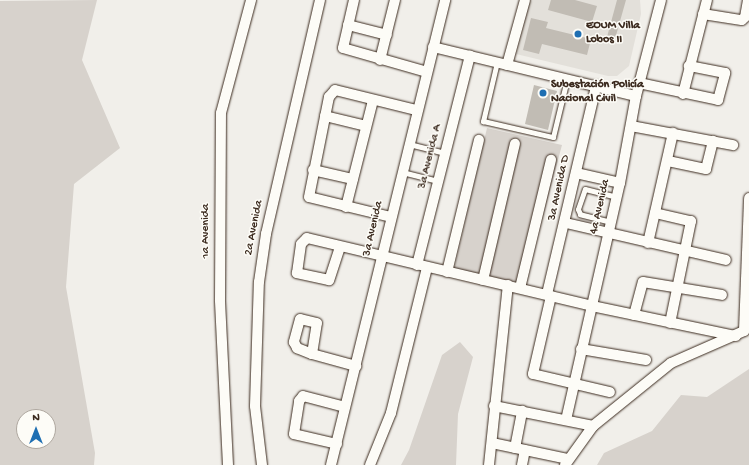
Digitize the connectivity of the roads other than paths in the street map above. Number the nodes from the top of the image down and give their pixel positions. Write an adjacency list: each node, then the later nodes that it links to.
1 (251, 0): 87 (street, 1a Avenida)
2 (320, 0): 88 (street, 2a Avenida)
3 (354, 0): 13 (street)
4 (395, 0): 14 (street)
5 (445, 0): 15 (street, 3a Avenida)
6 (525, 0): 19 (street)
7 (653, 0): 12 (street)
8 (661, 0): 12 (street, 4a Avenida)
9 (706, 0): 11 (street)
10 (748, 0): 11 (street)
11 (703, 14): 20 (street)
12 (657, 16): 23 (street, 4a Avenida)
13 (348, 25): 14 (street); 17 (street)
14 (387, 35): 17 (street)
15 (433, 47): 16 (street); 21 (street, 3a Avenida)
16 (470, 56): 18 (street); 38 (street, 3a Avenida A)
17 (380, 60): 21 (street)
18 (497, 62): 19 (street); 22 (lane)
19 (507, 65): 22 (street)
20 (689, 66): 25 (street); 25 (street)
21 (427, 72): 28 (street, 3a Avenida)
22 (567, 79): 24 (street)
23 (639, 83): 25 (street); 26 (street, 4a Avenida)
24 (596, 86): 26 (street); 43 (street, 3a Avenida D)
25 (683, 94)
26 (636, 96): 31 (street, 4a Avenida)
27 (373, 100): 28 (street); 29 (street); 30 (street)
28 (416, 110): 35 (street, 3a Avenida)
29 (325, 116): 30 (street); 41 (street)
30 (366, 126): 44 (street)
31 (631, 126): 32 (street); 46 (street, 4a Avenida)
32 (673, 133): 34 (street); 40 (street)
33 (479, 140): 61 (street)
34 (713, 141): 37 (street); 40 (street)
35 (408, 144): 38 (lane); 42 (street, 3a Avenida)
36 (515, 144): 62 (street)
37 (732, 145)
38 (445, 153): 45 (street, 3a Avenida A)
39 (551, 160): 65 (street)
40 (668, 160): 50 (street)
41 (313, 170): 44 (street); 49 (street)
42 (401, 172): 45 (lane); 51 (street, 3a Avenida)
43 (576, 173): 46 (street); 53 (street, 3a Avenida D)
44 (353, 179): 49 (street)
45 (438, 181): 60 (street, 3a Avenida A)
46 (620, 183): 47 (street, 4a Avenida)
47 (617, 197): 52 (street, 4a Avenida); 52 (lane)
48 (749, 198): 71 (street)
49 (346, 207): 51 (street)
50 (655, 213): 55 (street); 57 (street)
51 (391, 217): 58 (street, 3a Avenida)
52 (611, 222): 54 (street, 4a Avenida)
53 (566, 223): 54 (street); 66 (street, 3a Avenida D)
54 (609, 233): 55 (street); 68 (street, 4a Avenida)
55 (648, 243): 57 (street)
56 (340, 247): 56 (street); 58 (street)
57 (686, 251): 59 (street); 64 (street)
58 (381, 258): 60 (street); 75 (street, 3a Avenida)
59 (726, 260)
60 (422, 266): 61 (street); 90 (street, 3a Avenida A)
61 (447, 272): 62 (street)
62 (483, 280): 63 (street)
63 (508, 285): 65 (street); 78 (street)
64 (678, 287): 67 (street); 69 (street); 70 (street)
65 (520, 288): 66 (street)
66 (549, 295): 68 (street); 76 (street, 3a Avenida D)
67 (722, 295)
68 (592, 306): 69 (street); 72 (street, 4a Avenida)
69 (634, 315): 70 (street)
70 (670, 323): 71 (street)
71 (736, 336): 82 (street)
72 (582, 349): 74 (street); 76 (street, 4a Avenida)
73 (312, 354): 75 (street)
74 (646, 360)
75 (356, 366): 79 (street, 3a Avenida)
76 (573, 384): 77 (street); 81 (street, 4a Avenida)
77 (610, 392)
78 (494, 406): 80 (street); 83 (street)
79 (345, 407): 84 (street, 3a Avenida); 84 (street)
80 (522, 411): 81 (street); 85 (street)
81 (566, 420): 82 (street)
82 (593, 426): 86 (street)
83 (492, 443): 85 (street); 91 (street)
84 (336, 444): 89 (street, 3a Avenida)
85 (520, 449): 86 (street); 92 (street)
86 (566, 462)
87 (228, 465)
88 (262, 465)
89 (331, 465)
90 (370, 465)
91 (489, 465)
92 (522, 465)

